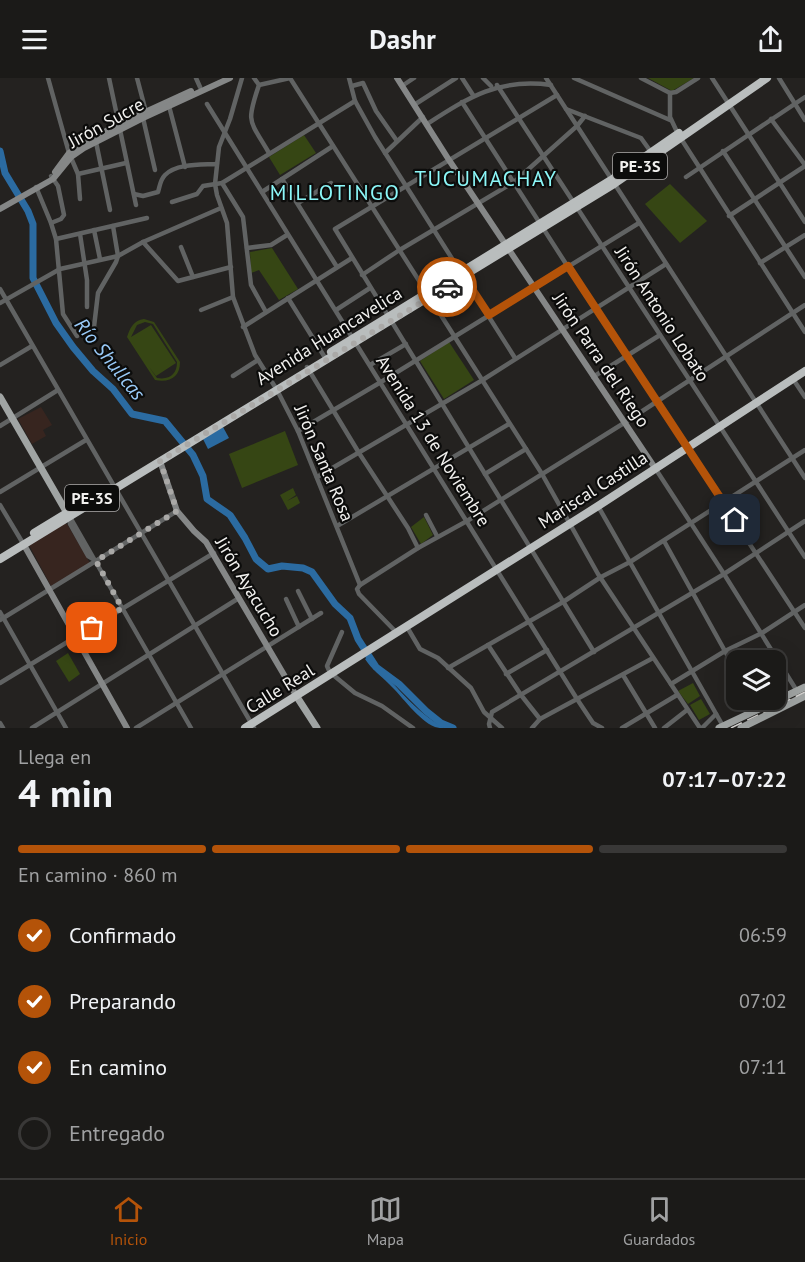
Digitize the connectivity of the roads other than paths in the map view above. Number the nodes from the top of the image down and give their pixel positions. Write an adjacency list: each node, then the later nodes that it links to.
1 (48, 78): 66 (street)
2 (109, 78): 54 (street)
3 (137, 78): 44 (street)
4 (196, 78): 31 (street)
5 (220, 78): 31 (street, Jirón Sucre)
6 (230, 78): 42 (street, Jirón Sucre)
7 (242, 78): 55 (street, Jirón Santa Rosa)
8 (254, 78): 25 (street)
9 (290, 78): 25 (street); 51 (street)
10 (349, 78): 28 (street)
11 (397, 78): 29 (street, Jirón Parra del Riego)
12 (414, 78): 29 (street)
13 (456, 78): 24 (street)
14 (462, 78): 33 (street)
15 (483, 78): 30 (street)
16 (546, 78): 27 (street)
17 (574, 78): 49 (street)
18 (641, 78): 32 (street)
19 (698, 78): 32 (street)
20 (712, 78): 38 (street)
21 (759, 78): 38 (highway, Avenida Huancavelica / PE-3S)
22 (767, 78): 38 (highway, Avenida Huancavelica / PE-3S)
23 (779, 78): 40 (street)
24 (449, 80): 41 (street)
25 (259, 85): 64 (street)
26 (497, 85): 27 (street); 30 (street); 47 (street, Jirón Antonio Lobato)
27 (551, 85): 34 (street)
28 (352, 86): 36 (street); 59 (street)
29 (402, 86): 41 (street, Jirón Parra del Riego)
30 (491, 86): 33 (street)
31 (200, 87): 44 (street, Jirón Sucre)
32 (670, 93): 49 (street)
33 (473, 95): 37 (street)
34 (557, 95): 43 (street); 47 (street)
35 (805, 97): 40 (street)
36 (355, 100): 51 (street); 65 (street)
37 (462, 102): 52 (street); 58 (street)
38 (728, 102): 56 (street); 57 (highway, Avenida Huancavelica / PE-3S)
39 (207, 104): 55 (street, Avenida 13 de Noviembre)
40 (795, 104): 48 (street); 50 (street)
41 (414, 105): 46 (street, Jirón Parra del Riego)
42 (169, 106): 44 (street, Jirón Sucre); 73 (street)
43 (566, 109): 45 (street); 53 (street)
44 (145, 115): 54 (street, Jirón Sucre); 76 (street)
45 (585, 116): 53 (street); 63 (street)
46 (423, 117): 52 (street, Jirón Parra del Riego); 59 (street)
47 (519, 119): 58 (street); 67 (street, Jirón Antonio Lobato)
48 (771, 119): 56 (street); 71 (street)
49 (670, 120): 57 (street)
50 (805, 120)
51 (319, 122): 61 (street); 64 (street)
52 (427, 124): 68 (street, Jirón Parra del Riego)
53 (577, 126): 67 (street); 82 (street)
54 (120, 127): 60 (street, Jirón Sucre); 66 (street, Jirón Sucre); 69 (street)
55 (225, 134): 70 (street, Jirón Santa Rosa); 72 (street, Avenida 13 de Noviembre)
56 (748, 134): 62 (street); 85 (street)
57 (679, 136): 63 (highway, Avenida Huancavelica / PE-3S); 74 (street); 82 (highway, Avenida Huancavelica / PE-3S)
58 (485, 138): 68 (street); 81 (street)
59 (397, 141): 65 (street)
60 (96, 142): 66 (street, Jirón Sucre); 75 (street)
61 (333, 147): 80 (street); 98 (street)
62 (723, 151): 74 (street); 92 (street)
63 (651, 152): 82 (highway, Avenida Huancavelica / PE-3S)
64 (269, 153): 72 (street)
65 (385, 153): 87 (street)
66 (70, 155): 77 (street); 79 (street, Jirón Sucre)
67 (542, 155): 81 (street); 97 (street, Jirón Antonio Lobato)
68 (449, 160): 87 (street); 95 (street, Jirón Parra del Riego)
69 (126, 163): 75 (street); 90 (street)
70 (217, 164): 73 (street); 86 (street, Jirón Santa Rosa)
71 (805, 165): 85 (street)
72 (246, 166): 83 (street); 89 (street, Avenida 13 de Noviembre)
73 (185, 167): 90 (street)
74 (698, 167): 78 (street); 102 (street)
75 (101, 169): 77 (street); 101 (street)
76 (154, 170)
77 (78, 174): 91 (street)
78 (686, 177)
79 (52, 178): 88 (street, Jirón Sucre); 106 (street)
80 (282, 179): 89 (street); 94 (street)
81 (514, 182): 95 (street); 107 (street)
82 (612, 182): 97 (highway, Avenida Huancavelica / PE-3S); 104 (street)
83 (222, 183): 86 (street); 120 (street)
84 (331, 183): 94 (street)
85 (779, 183): 92 (street); 105 (street)
86 (215, 184): 93 (street); 99 (street, Jirón Santa Rosa)
87 (406, 186): 98 (street); 110 (street)
88 (34, 189): 100 (street, Jirón Sucre); 106 (street)
89 (262, 192): 112 (street, Avenida 13 de Noviembre)
90 (134, 194): 96 (street)
91 (80, 199)
92 (754, 199): 102 (street); 119 (street)
93 (172, 202)
94 (298, 203): 130 (street)
95 (479, 204): 110 (street); 116 (street, Jirón Parra del Riego)
96 (136, 205)
97 (574, 205): 107 (highway, Avenida Huancavelica / PE-3S); 117 (street, Jirón Antonio Lobato)
98 (370, 207): 121 (street); 123 (street)
99 (221, 208): 115 (street); 129 (street, Jirón Santa Rosa)
100 (0, 209)
101 (110, 210)
102 (729, 216): 126 (street)
103 (147, 218): 108 (street)
104 (639, 222): 117 (street); 127 (street)
105 (805, 222)
106 (51, 223): 114 (street)
107 (542, 225): 116 (highway, Avenida Huancavelica / PE-3S); 128 (street)
108 (113, 226): 109 (street); 122 (street)
109 (94, 230): 111 (street); 124 (street)
110 (433, 230): 121 (street); 132 (street)
111 (80, 234): 114 (street); 125 (street)
112 (287, 235): 120 (street); 136 (street, Avenida 13 de Noviembre)
113 (805, 235): 119 (street)
114 (56, 239): 131 (street)
115 (143, 242): 122 (street); 134 (street)
116 (507, 246): 132 (highway, Avenida Huancavelica / PE-3S); 137 (street, Jirón Parra del Riego)
117 (601, 246): 128 (street); 139 (street, Jirón Antonio Lobato)
118 (181, 247): 134 (street)
119 (785, 247): 126 (street); 135 (street)
120 (247, 248): 151 (street)
121 (398, 251): 133 (street); 141 (street)
122 (118, 256): 124 (street); 155 (street)
123 (352, 258): 130 (street); 133 (street)
124 (100, 260): 125 (street)
125 (85, 263): 131 (street); 147 (street)
126 (760, 263): 152 (street)
127 (666, 264): 139 (street); 167 (street)
128 (568, 266): 137 (street); 148 (street)
129 (231, 267): 134 (street); 142 (street, Jirón Santa Rosa)
130 (338, 267): 136 (street)
131 (60, 268): 144 (street); 160 (street)
132 (462, 274): 141 (highway, Avenida Huancavelica / PE-3S); 153 (street)
133 (362, 275): 138 (street)
134 (193, 277)
135 (805, 277)
136 (316, 281): 143 (street); 150 (street, Avenida 13 de Noviembre)
137 (534, 287): 153 (street); 157 (street, Jirón Parra del Riego)
138 (370, 288): 150 (street); 154 (street)
139 (629, 288): 148 (street); 159 (street, Jirón Antonio Lobato)
140 (0, 290): 144 (street)
141 (427, 296): 154 (highway, Avenida Huancavelica / PE-3S); 161 (street)
142 (233, 297): 149 (street); 156 (street, Jirón Santa Rosa)
143 (288, 298): 151 (street); 165 (street)
144 (6, 300): 145 (street); 164 (street)
145 (0, 303)
146 (805, 305): 152 (street)
147 (87, 307)
148 (594, 309): 157 (street); 166 (street)
149 (201, 310)
150 (336, 310): 162 (street, Avenida 13 de Noviembre)
151 (266, 312): 156 (street)
152 (792, 313): 158 (street); 167 (street)
153 (489, 315): 161 (street); 168 (street)
154 (390, 319): 162 (highway, Avenida Huancavelica / PE-3S); 163 (street)
155 (94, 327)
156 (243, 327): 169 (street, Jirón Santa Rosa)
157 (561, 329): 168 (street); 176 (street, Jirón Parra del Riego)
158 (805, 332)
159 (660, 335): 166 (street); 178 (street, Jirón Antonio Lobato)
160 (77, 336)
161 (453, 337): 170 (street); 179 (street)
162 (355, 341): 165 (highway, Avenida Huancavelica / PE-3S); 172 (street, Avenida 13 de Noviembre); 173 (highway, Avenida Huancavelica / PE-3S)
163 (406, 344): 170 (street); 172 (street)
164 (32, 346): 171 (street); 182 (street)
165 (324, 356): 173 (highway, Avenida Huancavelica / PE-3S)
166 (626, 356): 176 (street); 185 (street)
167 (726, 357): 178 (street); 186 (street)
168 (515, 358): 179 (street)
169 (258, 360): 175 (street); 181 (street, Jirón Santa Rosa)
170 (416, 361): 180 (street); 187 (street)
171 (0, 365)
172 (370, 365): 180 (street, Avenida 13 de Noviembre)
173 (309, 369): 181 (highway, Avenida Huancavelica / PE-3S); 188 (street)
174 (805, 372): 177 (highway, Mariscal Castilla)
175 (233, 376)
176 (593, 377): 190 (street, Jirón Parra del Riego)
177 (793, 379): 184 (street); 186 (highway, Mariscal Castilla)
178 (690, 380): 185 (street); 194 (street, Jirón Antonio Lobato)
179 (481, 381): 187 (street); 191 (street)
180 (381, 382): 188 (street); 192 (street, Avenida 13 de Noviembre)
181 (276, 388): 195 (street, Jirón Santa Rosa); 202 (highway, Avenida Huancavelica / PE-3S)
182 (58, 390): 189 (street); 196 (street)
183 (0, 397): 189 (main road)
184 (805, 397)
185 (657, 402): 190 (street); 197 (street)
186 (756, 403): 194 (highway, Mariscal Castilla); 203 (street)
187 (442, 404): 192 (street); 198 (street)
188 (333, 410): 195 (street); 201 (street)
189 (12, 418): 193 (street); 204 (main road)
190 (624, 423): 206 (street, Jirón Parra del Riego); 208 (street)
191 (509, 424): 198 (street); 199 (street)
192 (405, 425): 201 (street); 205 (street, Avenida 13 de Noviembre)
193 (0, 426)
194 (720, 426): 197 (highway, Mariscal Castilla); 211 (street, Jirón Antonio Lobato)
195 (298, 431): 209 (street, Jirón Santa Rosa)
196 (86, 440): 204 (street); 212 (street)
197 (687, 447): 206 (highway, Mariscal Castilla); 216 (street)
198 (469, 448): 205 (street); 207 (street)
199 (526, 449): 207 (street); 208 (street)
200 (805, 450): 203 (street)
201 (359, 453): 209 (street); 214 (street)
202 (163, 458): 212 (highway, Avenida Huancavelica / PE-3S); 219 (street, Jirón Ayacucho)
203 (792, 459): 210 (street); 211 (street)
204 (41, 468): 213 (street); 220 (main road)
205 (432, 468): 214 (street); 222 (street, Avenida 13 de Noviembre)
206 (655, 468): 218 (highway, Mariscal Castilla); 225 (street, Jirón Parra del Riego)
207 (485, 474): 215 (street)
208 (542, 474): 215 (street); 224 (street)
209 (317, 477): 226 (street, Jirón Santa Rosa)
210 (805, 478)
211 (756, 482): 216 (street); 227 (street, Jirón Antonio Lobato)
212 (114, 487): 220 (highway, Avenida Huancavelica / PE-3S); 228 (street)
213 (0, 492)
214 (387, 497): 226 (street); 232 (street)
215 (501, 500): 222 (street); 233 (street)
216 (724, 503): 225 (street); 235 (street)
217 (0, 505): 231 (street)
218 (598, 506): 224 (highway, Mariscal Castilla); 240 (street)
219 (177, 511): 228 (street); 234 (street, Jirón Ayacucho)
220 (68, 515): 231 (highway, Avenida Huancavelica / PE-3S); 239 (street)
221 (426, 515): 229 (street)
222 (467, 521): 229 (street); 241 (street, Avenida 13 de Noviembre)
223 (805, 521): 227 (street)
224 (571, 524): 233 (highway, Mariscal Castilla); 243 (street)
225 (692, 524): 230 (street); 242 (street, Jirón Parra del Riego)
226 (337, 526): 245 (street, Jirón Santa Rosa)
227 (789, 532): 235 (street); 237 (street, Jirón Antonio Lobato)
228 (140, 533): 239 (street); 244 (street)
229 (437, 536): 232 (street)
230 (664, 541): 240 (street); 248 (street)
231 (23, 543): 236 (highway, Avenida Huancavelica / PE-3S); 238 (highway, Avenida Huancavelica / PE-3S); 246 (street)
232 (418, 548): 245 (street)
233 (530, 549): 241 (highway, Mariscal Castilla); 251 (street)
234 (213, 553): 244 (street); 249 (street, Jirón Ayacucho)
235 (757, 553): 242 (street); 254 (street)
236 (0, 554)
237 (805, 557)
238 (0, 559)
239 (96, 561): 246 (street); 253 (street)
240 (630, 562): 243 (street); 256 (street)
241 (497, 570): 259 (street, Avenida 13 de Noviembre); 262 (highway, Mariscal Castilla)
242 (724, 574): 248 (street); 267 (street, Jirón Parra del Riego)
243 (601, 577): 251 (street); 263 (street)
244 (167, 581): 253 (street); 260 (street)
245 (359, 587): 266 (street, Jirón Santa Rosa)
246 (48, 590): 257 (street); 268 (street)
247 (298, 591): 258 (street)
248 (692, 593): 256 (street); 272 (street)
249 (239, 598): 260 (street); 270 (street, Jirón Ayacucho)
250 (286, 599): 261 (street)
251 (563, 602): 259 (street); 273 (street)
252 (805, 605): 254 (street)
253 (122, 608): 268 (street); 274 (street)
254 (794, 611): 264 (street); 267 (street)
255 (321, 613): 258 (street)
256 (658, 614): 263 (street); 278 (street)
257 (1, 617): 276 (street)
258 (312, 619): 261 (street)
259 (529, 622): 269 (street); 271 (street, Avenida 13 de Noviembre)
260 (194, 626): 274 (street); 280 (street)
261 (299, 627): 270 (street)
262 (407, 627): 266 (highway, Mariscal Castilla); 277 (street)
263 (634, 628): 273 (street); 275 (street)
264 (805, 628)
265 (342, 632): 281 (street, Calle Real)
266 (397, 633): 281 (highway, Calle Real)
267 (762, 633): 272 (street); 288 (street, Jirón Parra del Riego)
268 (76, 638): 276 (street); 286 (street)
269 (488, 645): 277 (street); 282 (street)
270 (268, 646): 280 (street); 293 (street, Jirón Ayacucho)
271 (547, 650): 279 (street, Avenida 13 de Noviembre); 282 (street)
272 (725, 651): 278 (street)
273 (594, 652): 279 (street)
274 (148, 655): 286 (street); 295 (street)
275 (653, 658): 283 (street); 285 (street)
276 (30, 665): 284 (street); 298 (street)
277 (448, 668): 301 (street)
278 (692, 671): 285 (street); 300 (street)
279 (560, 672): 289 (street); 294 (street, Avenida 13 de Noviembre)
280 (223, 673): 295 (street); 305 (street)
281 (333, 674): 293 (highway, Calle Real); 314 (street)
282 (506, 674): 289 (street)
283 (623, 675): 294 (street); 299 (street)
284 (0, 683)
285 (670, 684): 290 (street)
286 (102, 685): 298 (street); 310 (street)
287 (805, 687): 288 (main road)
288 (797, 691): 291 (main road)
289 (520, 695): 301 (street); 302 (street)
290 (677, 695): 296 (street); 299 (street)
291 (786, 696)
292 (805, 696): 323 (main road)
293 (297, 697): 305 (highway, Calle Real); 313 (main road, Jirón Ayacucho)
294 (577, 699): 302 (street); 318 (street, Avenida 13 de Noviembre)
295 (176, 703): 311 (street); 312 (street)
296 (687, 710): 321 (street); 322 (street)
297 (758, 710): 306 (main road)
298 (57, 713): 308 (street); 309 (street)
299 (646, 714): 304 (street); 320 (street)
300 (716, 714): 306 (street); 322 (street)
301 (490, 718): 315 (street); 316 (street)
302 (540, 719): 317 (street)
303 (0, 723): 307 (street)
304 (632, 725): 319 (street)
305 (250, 727)
306 (721, 727)
307 (3, 728)
308 (32, 728)
309 (66, 728)
310 (127, 728)
311 (136, 728)
312 (190, 728)
313 (316, 728)
314 (412, 728)
315 (490, 728)
316 (502, 728)
317 (532, 728)
318 (602, 728)
319 (622, 728)
320 (656, 728)
321 (664, 728)
322 (701, 728)
323 (741, 728)

